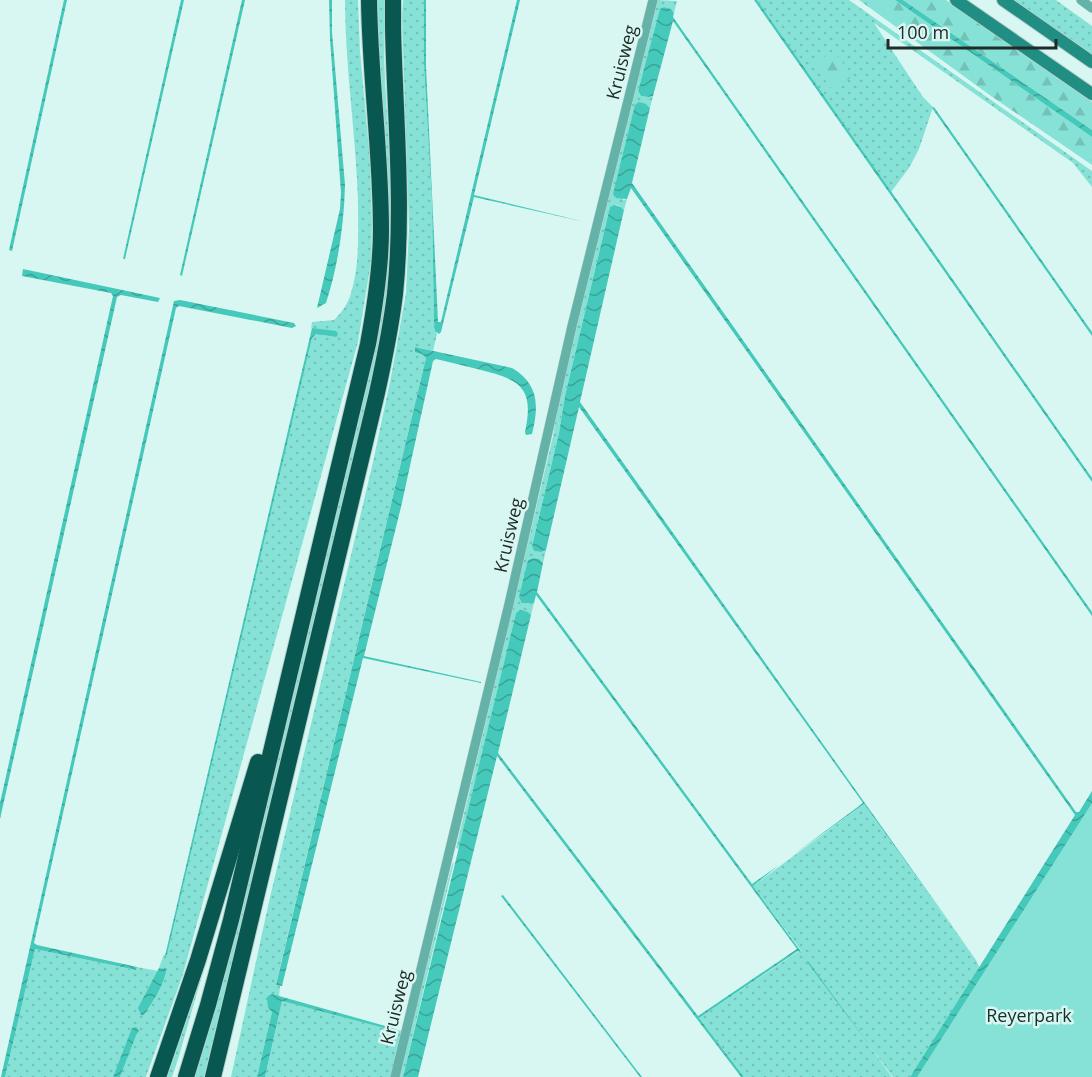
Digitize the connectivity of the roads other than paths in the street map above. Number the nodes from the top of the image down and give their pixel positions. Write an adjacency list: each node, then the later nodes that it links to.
1 (369, 0): 10 (highway)
2 (393, 0): 13 (highway)
3 (653, 0): 14 (street, Kruisweg)
4 (956, 0): 9 (main road)
5 (1003, 0): 8 (main road)
6 (1081, 0): 7 (street)
7 (1092, 8)
8 (1092, 62)
9 (1092, 94)
10 (274, 741): 11 (highway); 12 (highway)
11 (158, 1077)
12 (186, 1077)
13 (213, 1077)
14 (395, 1077)

